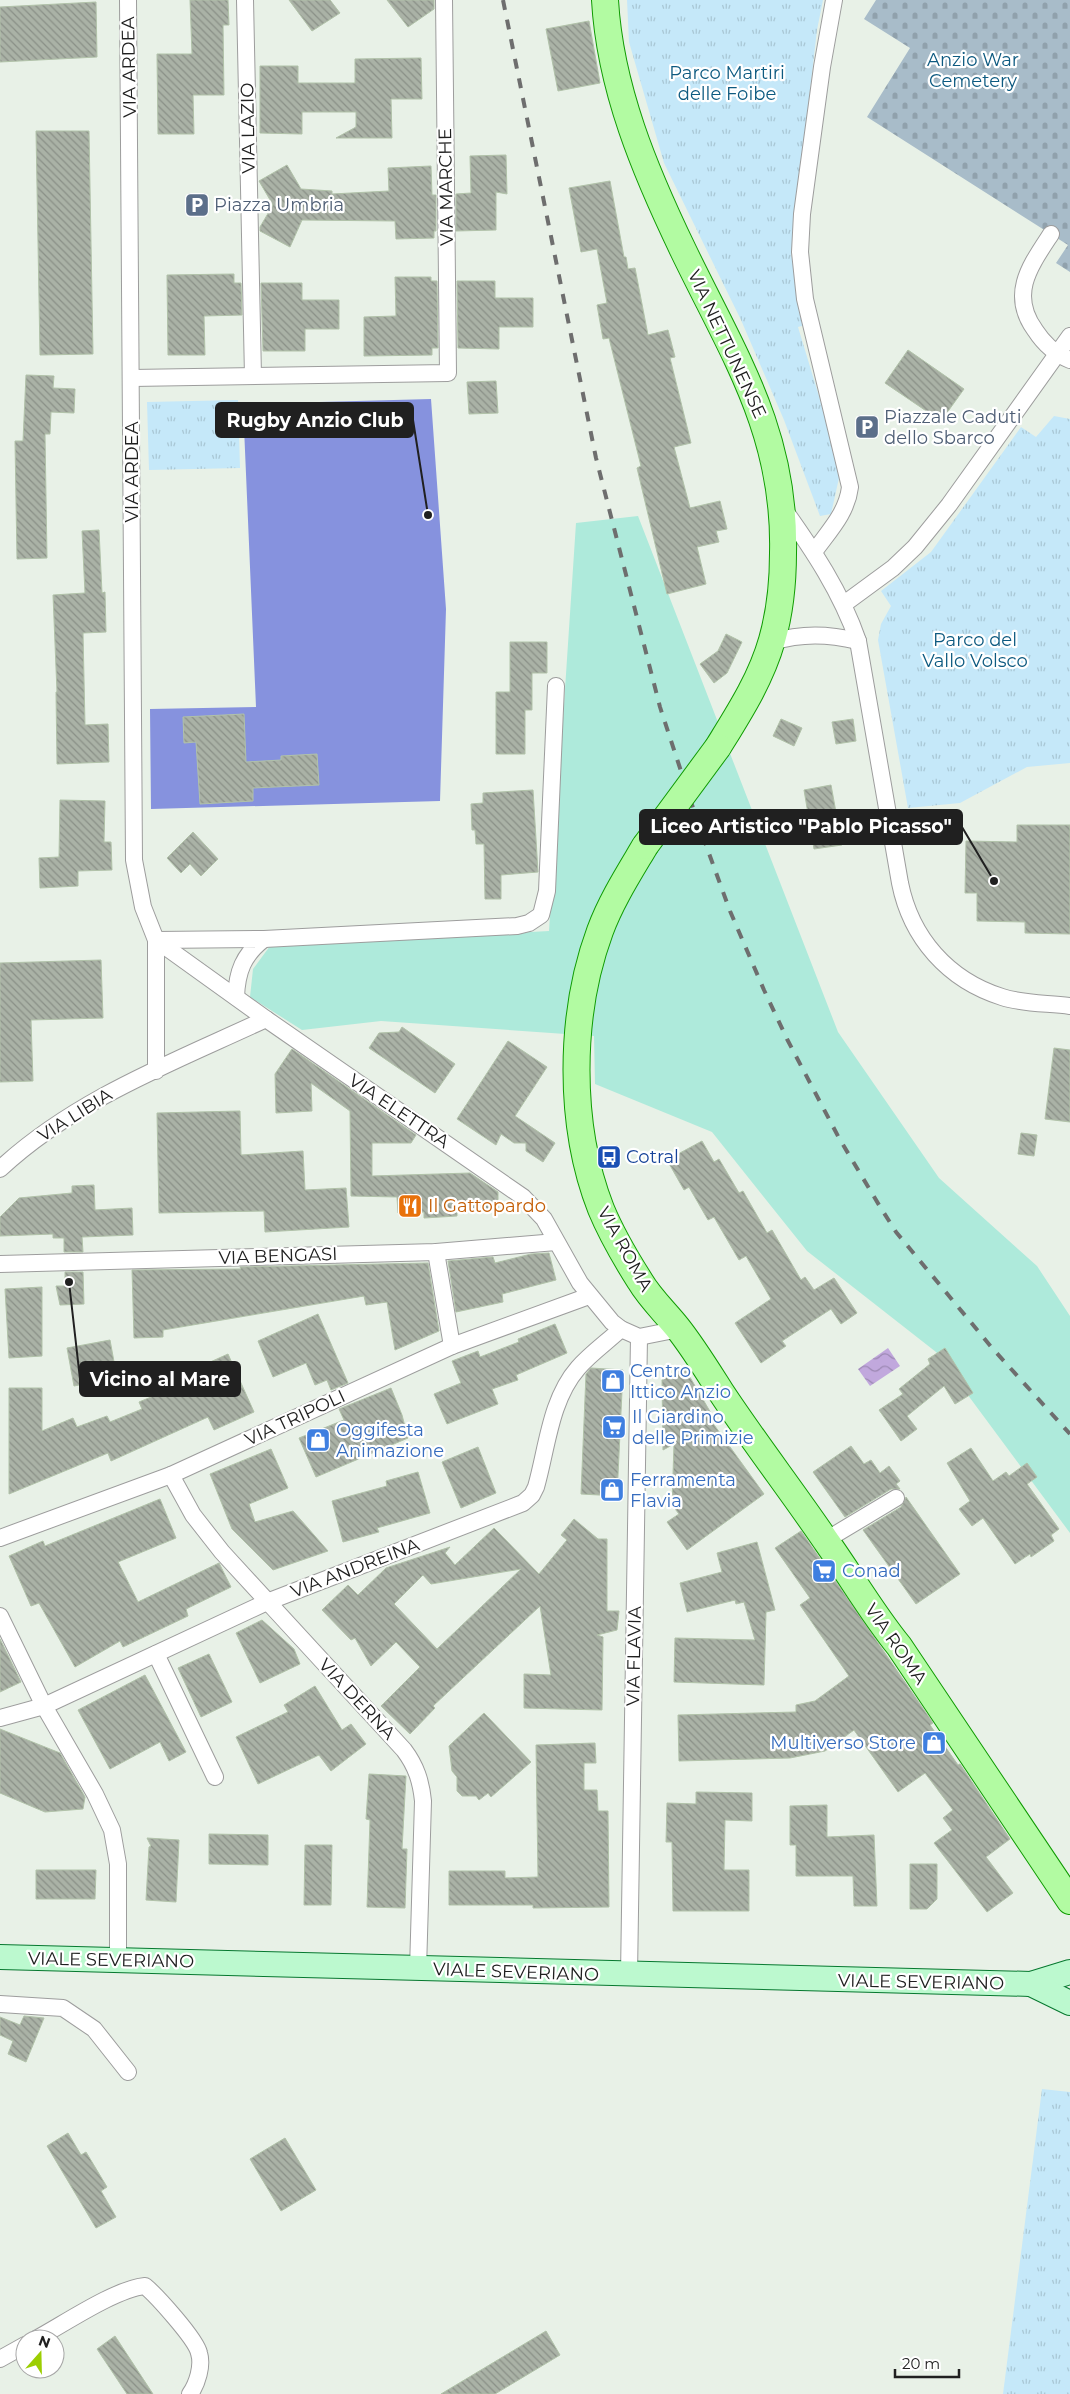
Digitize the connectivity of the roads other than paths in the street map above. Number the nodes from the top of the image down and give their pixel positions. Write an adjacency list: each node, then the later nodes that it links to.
1 (128, 0): 10 (street, VIA ARDEA)
2 (245, 0): 9 (street, VIA LAZIO)
3 (444, 0): 9 (street, VIA MARCHE)
4 (605, 0): 11 (main road, VIA NETTUNENSE)
5 (834, 0): 12 (street)
6 (1051, 234): 8 (street)
7 (1070, 336): 8 (street)
8 (1064, 357): 13 (street)
9 (254, 376): 10 (street)
10 (132, 378): 19 (street, VIA ARDEA)
11 (783, 508): 12 (street); 15 (main road, VIA NETTUNENSE)
12 (814, 552): 13 (street)
13 (844, 604): 14 (street)
14 (858, 641): 15 (street); 21 (street)
15 (772, 642): 17 (main road, VIA NETTUNENSE)
16 (556, 686): 18 (street)
17 (718, 747): 30 (main road, VIA ROMA, bridge)
18 (264, 939): 19 (street); 20 (street)
19 (156, 940): 20 (street, VIA ELETTRA); 23 (street, VIA ARDEA)
20 (236, 997): 22 (street, VIA ELETTRA)
21 (1070, 1006)
22 (266, 1019): 23 (street, VIA LIBIA); 25 (street, VIA ELETTRA)
23 (156, 1071): 24 (street, VIA LIBIA)
24 (0, 1169)
25 (556, 1242): 26 (street, VIA BENGASI); 28 (street, VIA ELETTRA)
26 (436, 1252): 27 (street, VIA BENGASI); 32 (street)
27 (0, 1264)
28 (590, 1296): 29 (street, VIA ELETTRA); 32 (street, VIA TRIPOLI)
29 (621, 1329): 31 (street); 37 (street, VIA ANDREINA)
30 (679, 1329): 31 (street); 36 (main road, VIA ROMA)
31 (639, 1337): 48 (street, VIA FLAVIA)
32 (452, 1346): 33 (street, VIA TRIPOLI)
33 (171, 1475): 35 (street, VIA TRIPOLI); 37 (street, VIA DERNA)
34 (896, 1498): 36 (street)
35 (0, 1538)
36 (826, 1540): 43 (main road, VIA ROMA)
37 (267, 1602): 39 (street, VIA ANDREINA); 46 (street, VIA DERNA)
38 (0, 1616): 40 (street)
39 (156, 1654): 40 (street, VIA ANDREINA); 42 (street)
40 (44, 1706): 41 (street, VIA ANDREINA); 45 (street)
41 (0, 1718)
42 (214, 1777)
43 (1070, 1901)
44 (0, 1957): 45 (main road, VIALE SEVERIANO)
45 (118, 1960): 46 (main road, VIALE SEVERIANO)
46 (418, 1968): 48 (main road, VIALE SEVERIANO)
47 (1070, 1972): 49 (main road, VIALE SEVERIANO)
48 (629, 1975): 49 (main road, VIALE SEVERIANO)
49 (1032, 1984): 50 (main road, VIALE SEVERIANO)
50 (1070, 2003)
51 (0, 2004): 52 (street)
52 (128, 2072)
53 (54, 2329): 56 (street)
54 (15, 2351): 55 (street)
55 (0, 2359)
56 (198, 2390)

